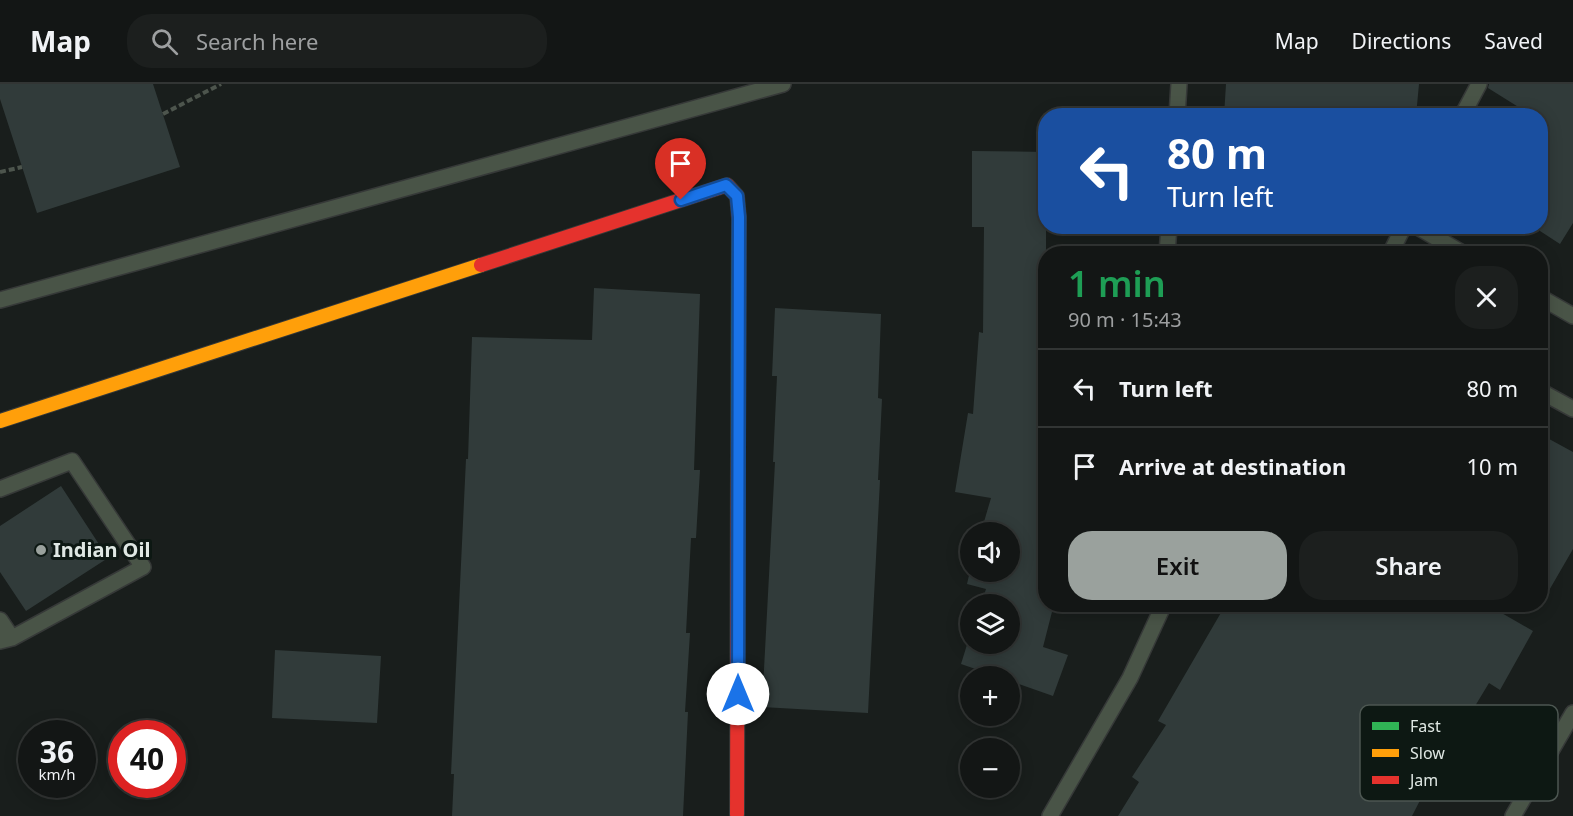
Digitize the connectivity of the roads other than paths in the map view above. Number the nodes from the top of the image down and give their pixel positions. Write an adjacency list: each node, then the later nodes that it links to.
1 (783, 84): 8 (lane)
2 (1179, 84): 4 (lane)
3 (1479, 84): 5 (lane)
4 (1178, 108)
5 (1466, 108)
6 (1430, 234): 7 (lane)
7 (1450, 246)
8 (0, 300)
9 (1548, 302): 10 (lane)
10 (1573, 316)
11 (1548, 395): 12 (lane)
12 (1573, 409)
13 (0, 421): 21 (street)
14 (0, 489): 17 (lane)
15 (1162, 612): 22 (lane)
16 (0, 620): 17 (lane)
17 (6, 640)
18 (1573, 712): 19 (lane)
19 (1558, 738)
20 (1522, 801): 23 (lane)
21 (737, 814)
22 (1050, 816)
23 (1513, 816)

